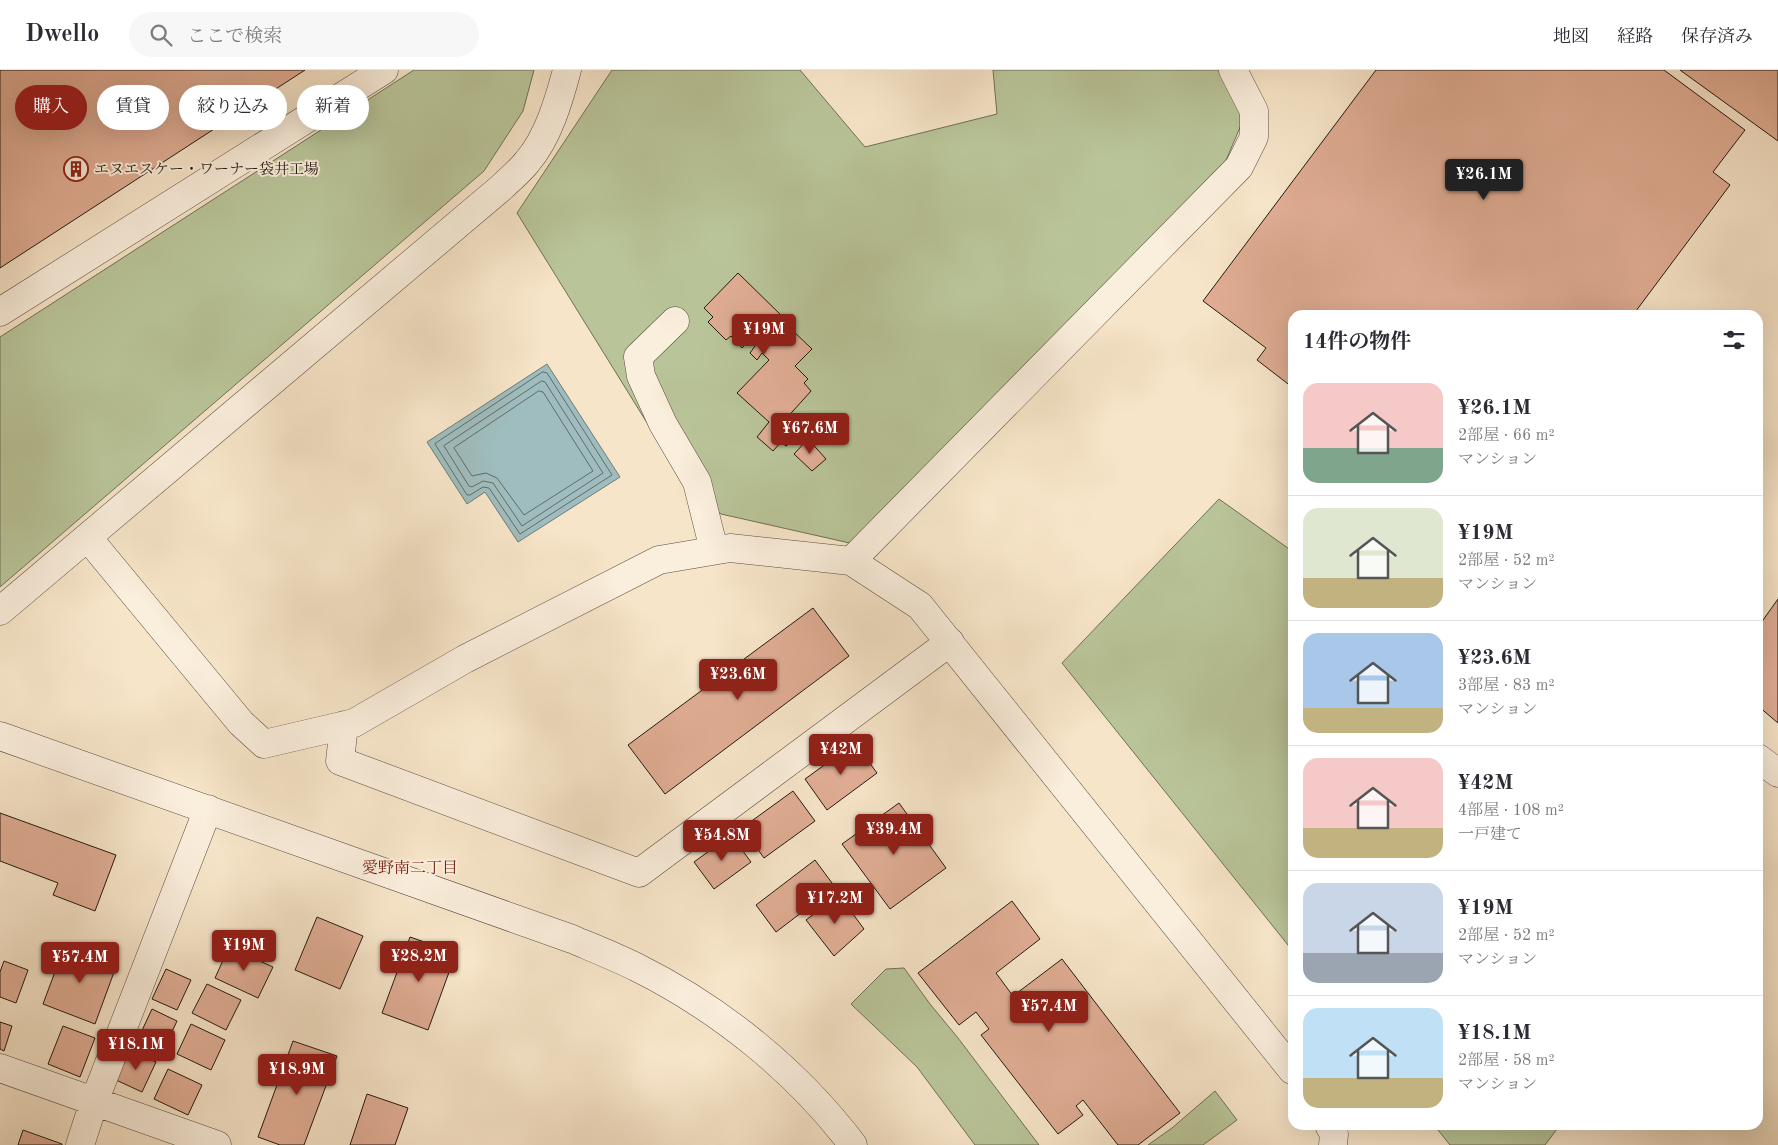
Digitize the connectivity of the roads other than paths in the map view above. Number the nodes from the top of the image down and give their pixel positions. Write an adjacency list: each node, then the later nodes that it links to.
1 (384, 70): 4 (street)
2 (567, 70): 6 (street)
3 (1232, 70): 8 (street)
4 (0, 312)
5 (675, 322): 7 (street)
6 (88, 538): 9 (street); 11 (street)
7 (714, 550): 8 (street); 11 (street)
8 (850, 561): 10 (street)
9 (0, 611)
10 (950, 642): 11 (street); 16 (street)
11 (344, 725)
12 (0, 736): 15 (street)
13 (1763, 762): 14 (street)
14 (1778, 773)
15 (208, 809): 18 (street); 22 (street)
16 (1288, 1065)
17 (0, 1068): 18 (street)
18 (94, 1102): 20 (street); 21 (street)
19 (1332, 1130): 23 (street)
20 (80, 1145)
21 (217, 1145)
22 (852, 1145)
23 (1333, 1145)

